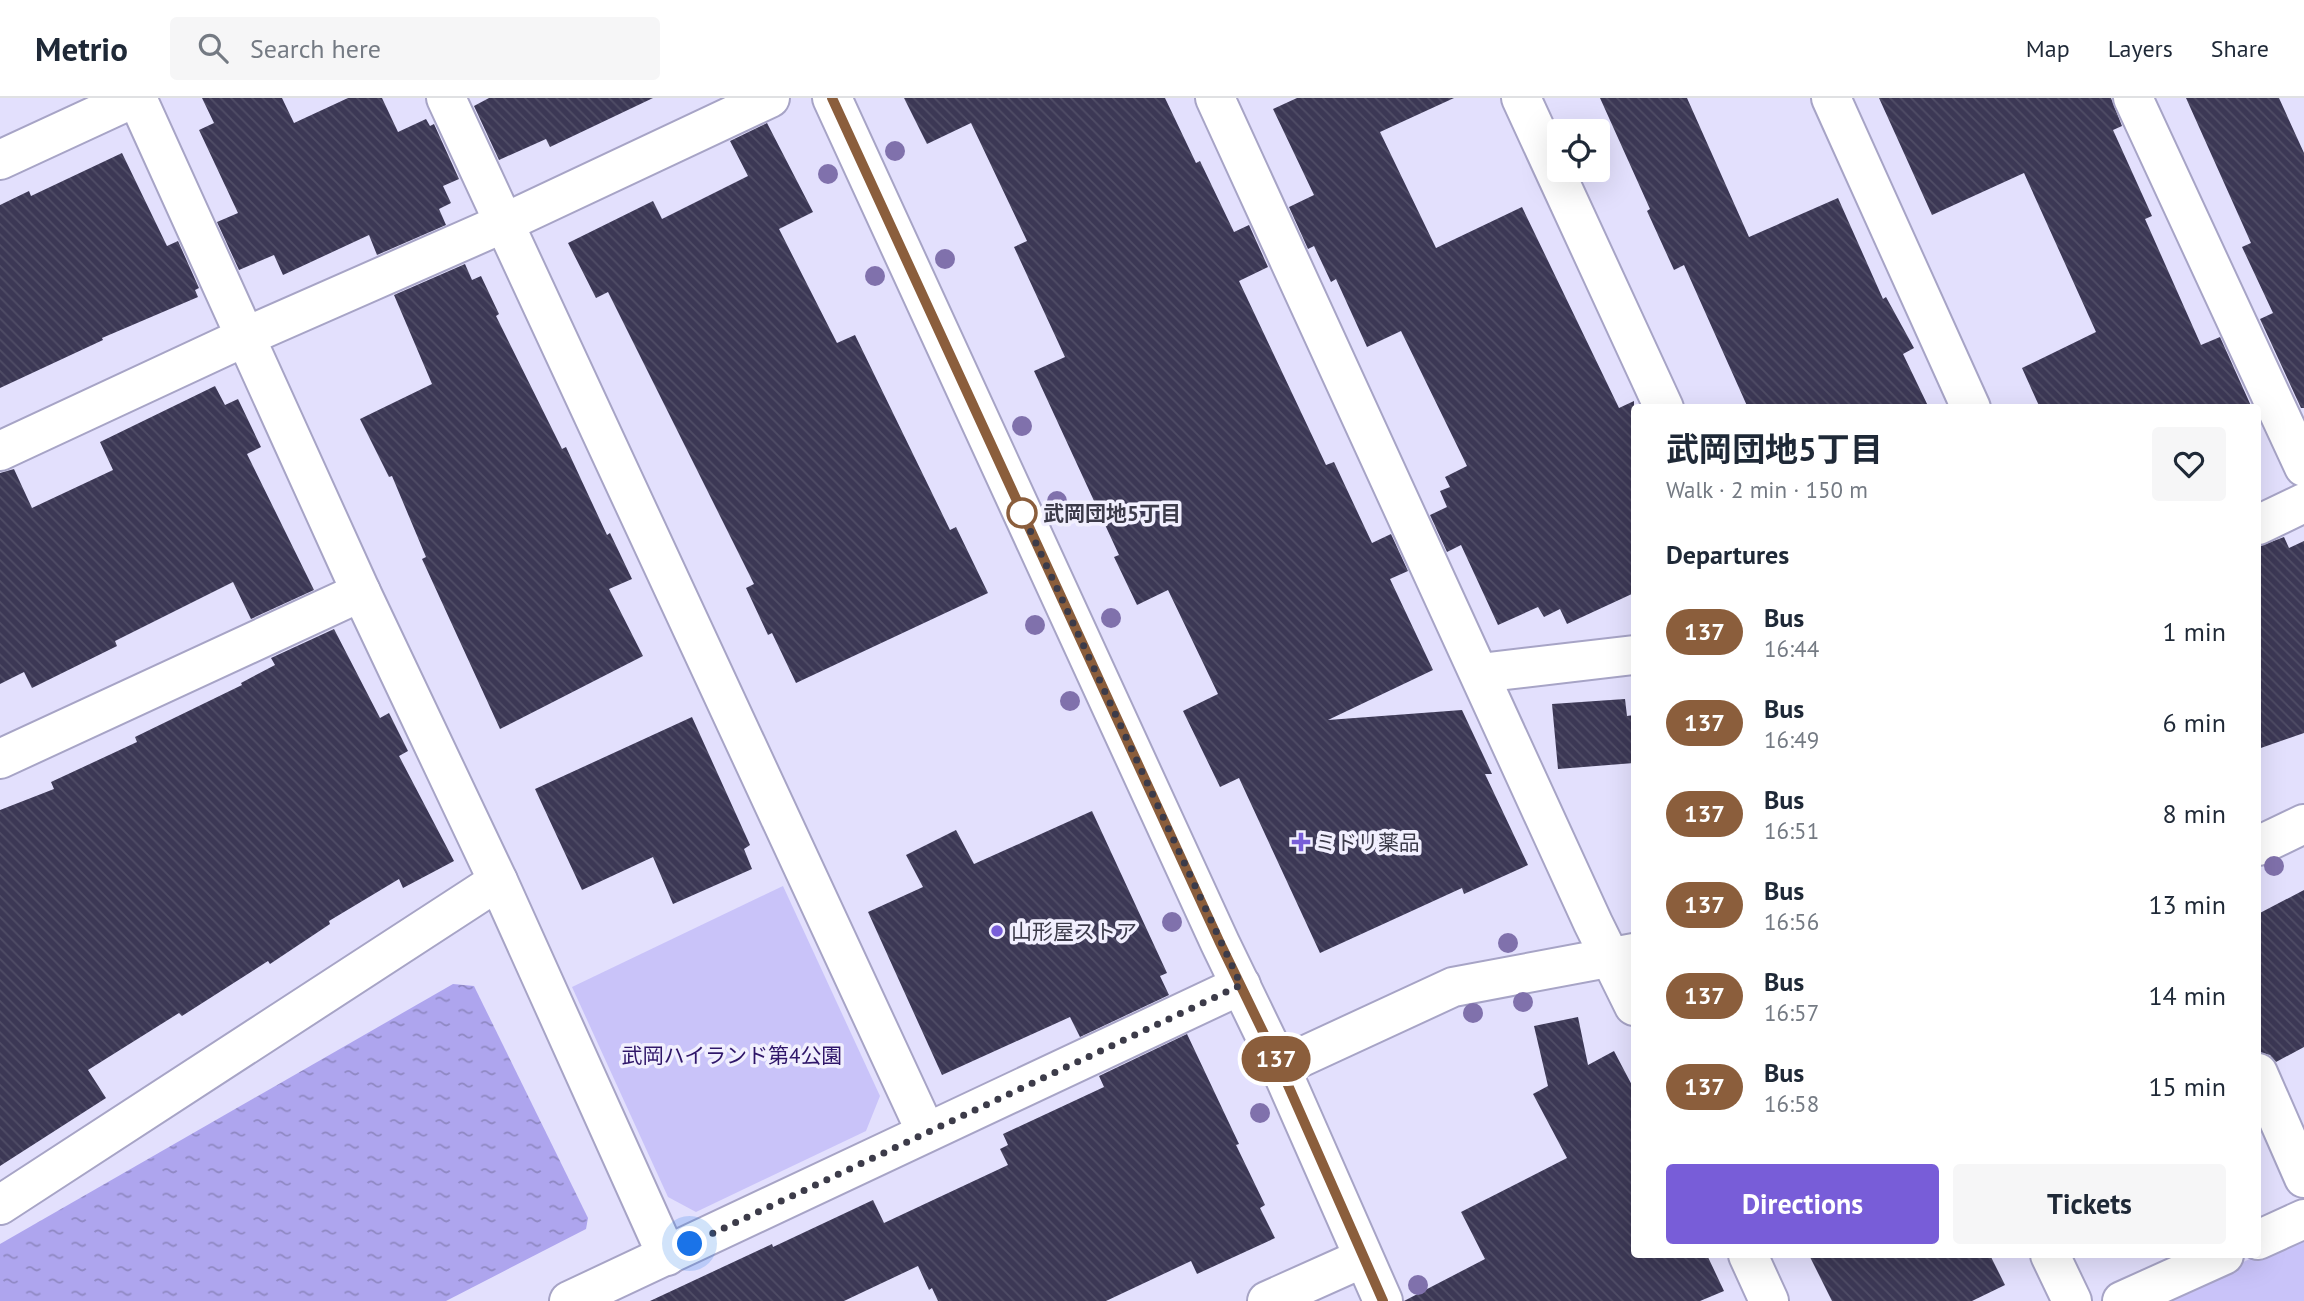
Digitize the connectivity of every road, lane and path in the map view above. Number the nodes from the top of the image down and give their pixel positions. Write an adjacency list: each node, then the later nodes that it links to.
1 (135, 98): 9 (street); 11 (street)
2 (446, 98): 10 (street)
3 (770, 98): 10 (street)
4 (832, 98): 26 (street)
5 (1214, 98): 20 (street)
6 (1521, 98): 12 (street)
7 (1831, 98): 13 (street)
8 (2133, 98): 15 (street)
9 (0, 160)
10 (504, 223): 11 (street); 30 (street)
11 (247, 336): 14 (street); 18 (street)
12 (1662, 404)
13 (1969, 404)
14 (0, 451)
15 (2304, 467)
16 (2304, 503): 17 (street)
17 (2261, 524)
18 (361, 592): 21 (street); 24 (street)
19 (1631, 654): 20 (street)
20 (1480, 673): 25 (street)
21 (0, 759)
22 (2304, 824): 23 (street)
23 (2261, 845)
24 (498, 881): 32 (street); 35 (street)
25 (1623, 955): 27 (street); 28 (street)
26 (1241, 985): 28 (street); 30 (street)
27 (1631, 992)
28 (1280, 1067): 36 (street)
29 (2261, 1080): 31 (street)
30 (926, 1132): 35 (street)
31 (2304, 1178)
32 (0, 1205)
33 (2304, 1219): 34 (street)
34 (2261, 1239)
35 (667, 1255): 40 (street)
36 (1363, 1258): 41 (street); 42 (street)
37 (1749, 1258): 43 (street)
38 (2051, 1258): 44 (street)
39 (2217, 1258): 45 (street)
40 (569, 1301)
41 (1267, 1301)
42 (1383, 1301)
43 (1769, 1301)
44 (2072, 1301)
45 (2122, 1301)

